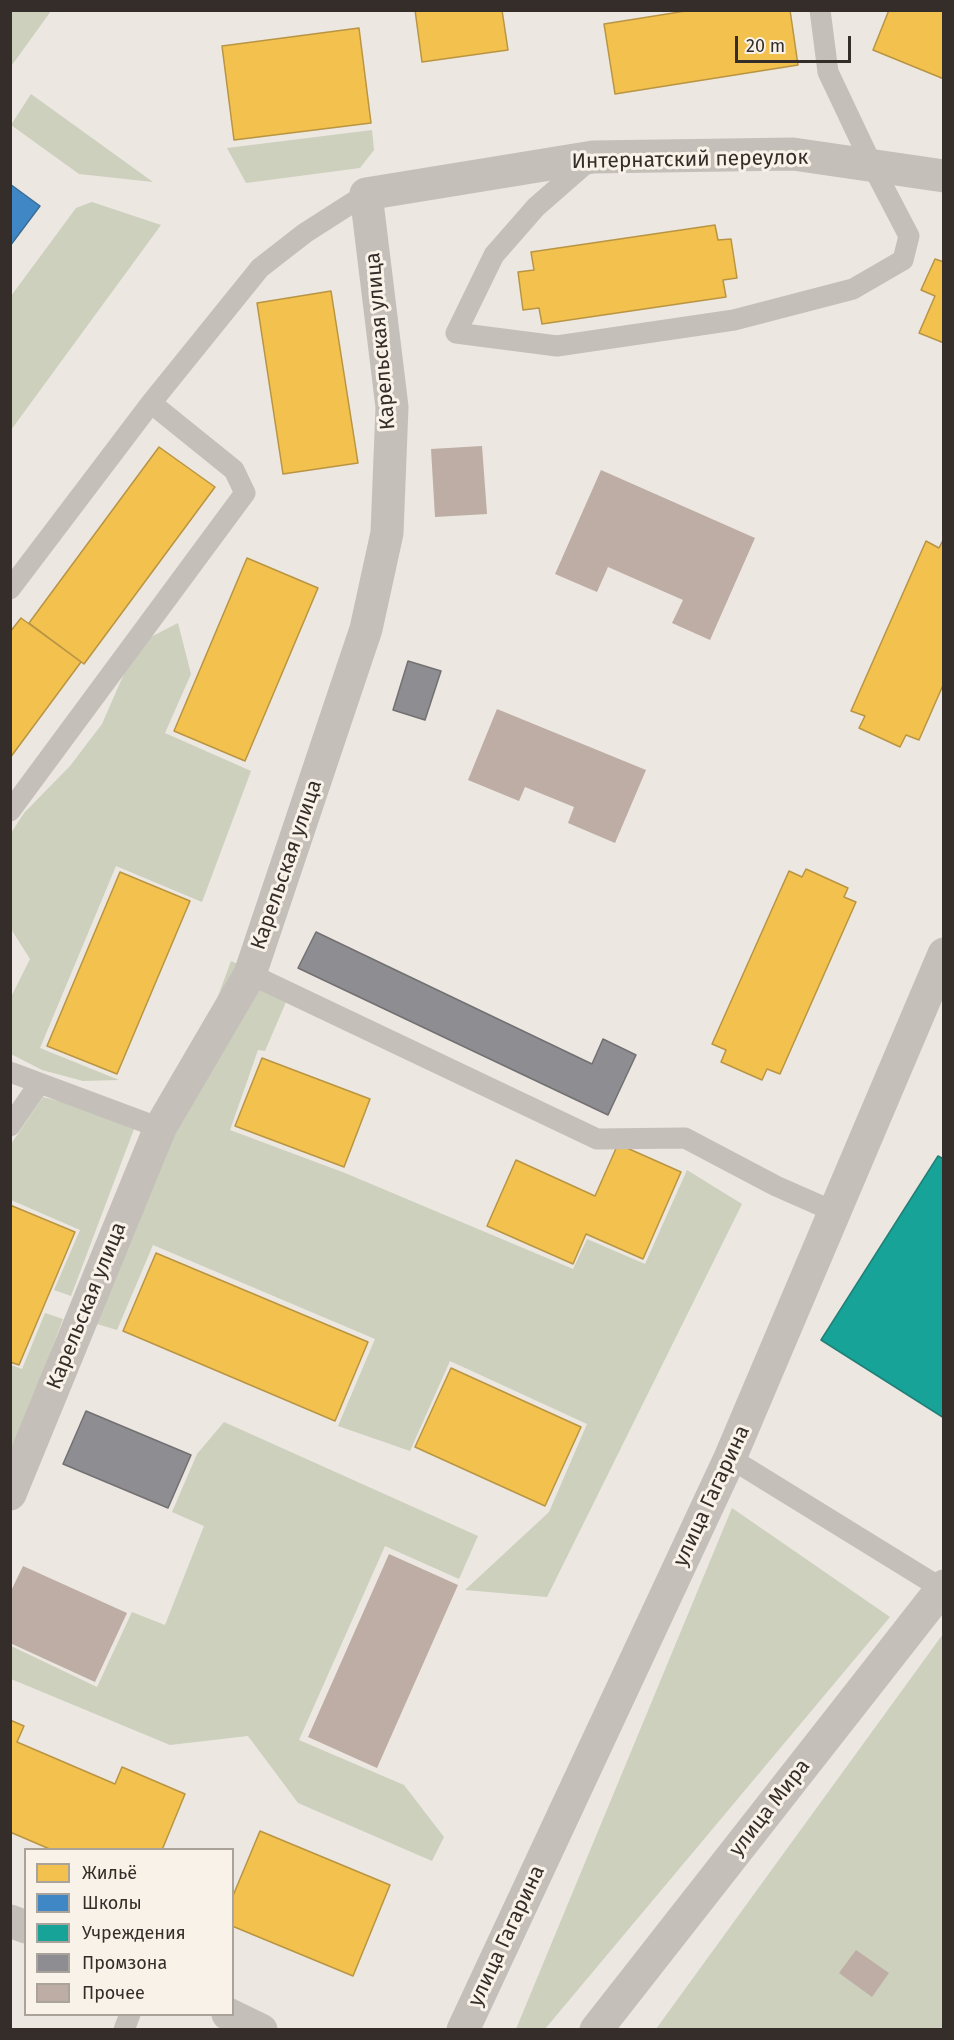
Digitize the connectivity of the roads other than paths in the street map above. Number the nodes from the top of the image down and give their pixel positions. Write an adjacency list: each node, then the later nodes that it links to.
1 (820, 10): 3 (lane)
2 (593, 157): 3 (street, Интернатский переулок); 3 (lane); 5 (street, Интернатский переулок)
3 (872, 165): 4 (street, Интернатский переулок)
4 (944, 176)
5 (366, 194): 6 (lane); 11 (street, Карельская улица)
6 (151, 403): 7 (lane); 9 (lane)
7 (18, 566): 8 (lane)
8 (10, 589)
9 (10, 811)
10 (944, 954): 16 (street, улица Гагарина)
11 (250, 974): 15 (street, Карельская улица); 16 (lane)
12 (10, 1072): 13 (lane)
13 (39, 1084): 14 (lane); 15 (lane)
14 (10, 1126)
15 (160, 1128): 18 (street, Карельская улица)
16 (835, 1212): 17 (street, улица Гагарина)
17 (730, 1458): 19 (lane); 22 (street, улица Гагарина)
18 (10, 1494)
19 (943, 1589): 23 (street, улица Мира)
20 (232, 2016): 21 (street)
21 (261, 2030)
22 (463, 2030)
23 (596, 2030)

